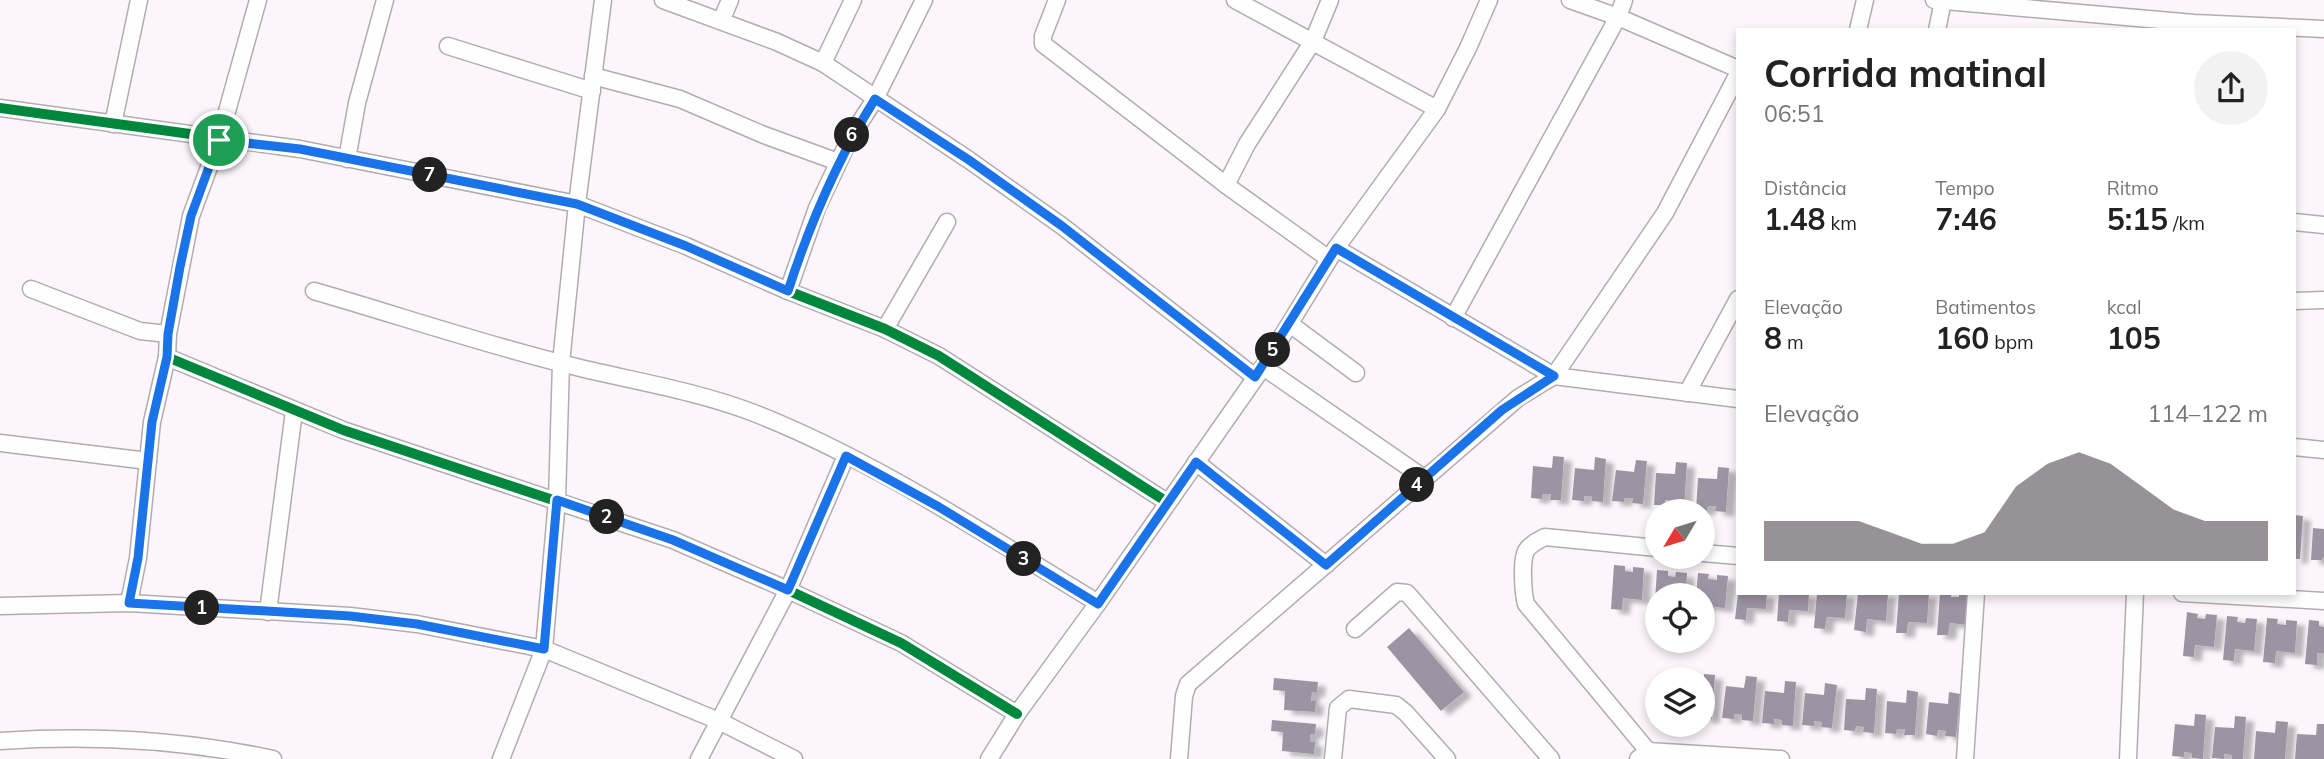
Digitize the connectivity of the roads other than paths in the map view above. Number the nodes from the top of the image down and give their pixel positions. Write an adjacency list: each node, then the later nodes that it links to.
1 (139, 0): 34 (street)
2 (258, 0): 35 (street)
3 (385, 0): 36 (street)
4 (603, 0): 30 (street)
5 (663, 0): 18 (street)
6 (730, 0): 18 (street)
7 (853, 0): 27 (street)
8 (924, 0): 31 (street)
9 (1057, 0): 38 (street)
10 (1235, 0): 25 (street)
11 (1330, 0): 25 (street)
12 (1489, 0): 33 (street)
13 (1570, 0): 17 (street)
14 (1624, 0): 17 (street)
15 (1865, 0): 20 (street)
16 (1938, 1): 19 (street); 21 (street)
17 (1618, 17): 28 (street); 50 (street)
18 (721, 21): 27 (street)
19 (2193, 27): 22 (street)
20 (1858, 28)
21 (1937, 28)
22 (2258, 28)
23 (2296, 29): 24 (street)
24 (2324, 29)
25 (1313, 41): 33 (street); 38 (street)
26 (448, 46): 30 (street)
27 (823, 63): 31 (street)
28 (1736, 70)
29 (1736, 75): 58 (street)
30 (592, 84): 37 (street); 39 (street)
31 (875, 99): 37 (street); 56 (street)
32 (0, 108): 34 (street)
33 (1437, 109): 43 (street)
34 (113, 124): 35 (street)
35 (219, 140): 36 (street); 53 (street)
36 (347, 159): 39 (street)
37 (838, 162): 46 (street)
38 (1226, 185): 43 (street)
39 (577, 204): 46 (street); 55 (street)
40 (947, 222): 52 (street)
41 (2296, 222): 42 (street)
42 (2324, 225)
43 (1332, 254): 50 (street); 51 (street)
44 (31, 289): 53 (street)
45 (314, 291): 55 (street)
46 (788, 291): 52 (street)
47 (2324, 300): 48 (street)
48 (2296, 301)
49 (1736, 303): 59 (street)
50 (1453, 318): 58 (street)
51 (1290, 324): 56 (street); 57 (street)
52 (885, 329): 70 (street)
53 (168, 334): 54 (street)
54 (167, 357): 61 (street); 66 (street)
55 (561, 363): 65 (street); 69 (street)
56 (1259, 372): 67 (street); 68 (street)
57 (1356, 373)
58 (1554, 376): 59 (street); 68 (street)
59 (1687, 393): 60 (street)
60 (1736, 398)
61 (294, 411): 69 (street); 83 (street)
62 (0, 443): 66 (street)
63 (2296, 447): 64 (street)
64 (2324, 450)
65 (846, 456): 75 (street); 81 (street)
66 (148, 461): 80 (street)
67 (1196, 462): 70 (street); 74 (street)
68 (1424, 478): 74 (street)
69 (557, 500): 75 (street); 85 (street)
70 (1167, 502): 81 (street)
71 (1645, 547): 89 (street)
72 (1715, 554): 73 (street)
73 (1736, 556)
74 (1326, 565): 95 (street)
75 (788, 590): 86 (street); 87 (street)
76 (1976, 595): 100 (street)
77 (2134, 595): 101 (street)
78 (2218, 595): 79 (street)
79 (2324, 601)
80 (129, 603): 82 (street); 83 (street)
81 (1098, 604): 86 (street)
82 (0, 606)
83 (268, 612): 85 (street)
84 (1355, 629): 98 (street)
85 (544, 649): 87 (street); 91 (street)
86 (1017, 714): 94 (street)
87 (719, 721): 92 (street); 93 (street)
88 (0, 741): 90 (street)
89 (1643, 755): 99 (street)
90 (273, 759)
91 (501, 759)
92 (699, 759)
93 (794, 759)
94 (989, 759)
95 (1179, 759)
96 (1333, 759): 97 (street)
97 (1447, 759)
98 (1551, 759)
99 (1781, 759)
100 (1965, 759)
101 (2128, 759)

